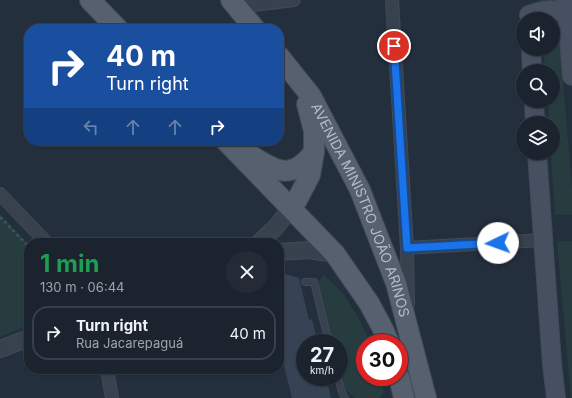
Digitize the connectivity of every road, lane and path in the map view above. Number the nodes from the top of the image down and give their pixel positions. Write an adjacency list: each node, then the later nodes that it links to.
1 (90, 0): 7 (main road)
2 (289, 0): 4 (street)
3 (392, 0): 23 (street)
4 (233, 3): 8 (main road)
5 (566, 6): 6 (main road); 11 (main road)
6 (528, 11)
7 (113, 24)
8 (251, 24)
9 (284, 62): 27 (main road, AVENIDA MINISTRO JOÃO ARINOS)
10 (284, 64): 14 (main road)
11 (572, 76)
12 (232, 146): 17 (main road, AVENIDA MINISTRO JOÃO ARINOS)
13 (235, 146): 14 (main road)
14 (314, 152): 17 (main road)
15 (537, 160): 21 (main road)
16 (0, 194): 19 (street)
17 (291, 208): 20 (street); 25 (main road, AVENIDA MINISTRO JOÃO ARINOS)
18 (0, 217): 22 (path)
19 (42, 238)
20 (264, 238)
21 (543, 240): 23 (street); 39 (main road)
22 (24, 242)
23 (407, 248): 27 (street)
24 (284, 252): 25 (street)
25 (335, 254): 29 (main road, AVENIDA MINISTRO JOÃO ARINOS)
26 (305, 282): 28 (lane)
27 (408, 324): 38 (main road, AVENIDA MINISTRO JOÃO ARINOS)
28 (327, 334)
29 (385, 334)
30 (24, 340): 31 (street)
31 (0, 349)
32 (108, 374): 35 (street)
33 (340, 386): 36 (lane)
34 (401, 386): 37 (main road)
35 (112, 398)
36 (345, 398)
37 (404, 398)
38 (426, 398)
39 (556, 398)

